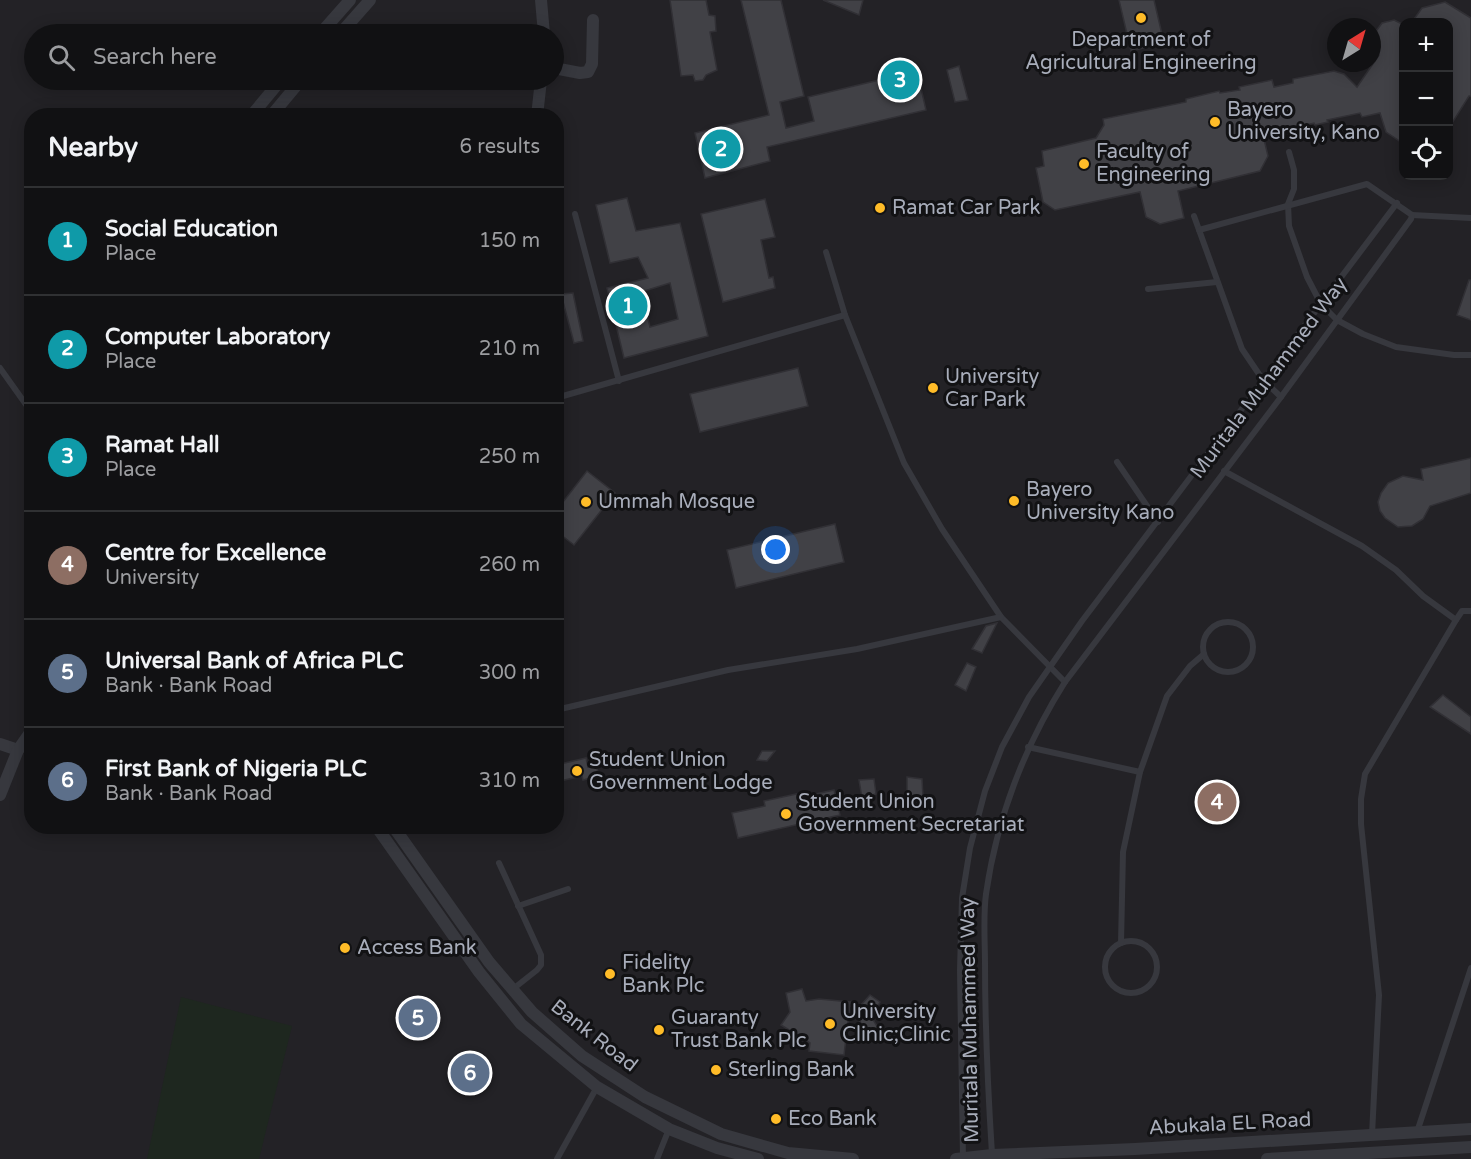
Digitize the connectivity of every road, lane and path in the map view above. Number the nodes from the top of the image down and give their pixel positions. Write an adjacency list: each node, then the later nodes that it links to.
1 (350, 0): 5 (street)
2 (370, 0): 6 (street)
3 (541, 0): 7 (street)
4 (593, 20): 8 (street)
5 (329, 24)
6 (349, 24)
7 (543, 24)
8 (564, 70)
9 (273, 90): 12 (street)
10 (293, 90): 13 (street)
11 (540, 90): 14 (street)
12 (258, 108)
13 (278, 108)
14 (538, 108)
15 (1289, 152): 17 (lane)
16 (1397, 203): 17 (lane); 20 (lane); 26 (lane)
17 (1288, 204): 22 (lane); 26 (lane)
18 (575, 214): 32 (lane)
19 (1194, 216): 22 (lane)
20 (1412, 217): 21 (lane); 28 (lane, Muritala Muhammed Way)
21 (1471, 218)
22 (1198, 230): 24 (lane)
23 (826, 252): 27 (lane)
24 (1217, 282): 25 (lane); 31 (lane)
25 (1148, 289)
26 (1320, 304): 28 (lane); 31 (lane)
27 (845, 315): 32 (lane); 40 (lane)
28 (1337, 320): 29 (lane); 34 (lane, Muritala Muhammed Way)
29 (1471, 355)
30 (0, 368): 35 (lane)
31 (1263, 380): 34 (lane); 38 (lane)
32 (619, 381): 33 (lane)
33 (564, 396)
34 (1281, 397): 37 (lane, Muritala Muhammed Way)
35 (24, 402)
36 (1117, 462): 38 (lane)
37 (1224, 471): 41 (lane); 44 (lane, Muritala Muhammed Way)
38 (1158, 522): 43 (lane)
39 (1471, 611): 41 (lane)
40 (1001, 617): 43 (lane); 45 (lane)
41 (1456, 620): 64 (lane)
42 (1204, 654): 42 (lane); 50 (lane)
43 (1049, 668): 44 (lane); 72 (lane)
44 (1065, 682): 48 (lane, Muritala Muhammed Way)
45 (564, 708)
46 (24, 741): 49 (street)
47 (0, 744): 49 (street)
48 (1028, 747): 50 (lane); 67 (lane, Muritala Muhammed Way)
49 (18, 750): 51 (street)
50 (1140, 772): 57 (lane)
51 (0, 795)
52 (382, 834): 60 (street)
53 (399, 834): 59 (street, Bank Road)
54 (498, 863): 56 (lane)
55 (568, 889): 56 (lane)
56 (519, 906): 59 (lane)
57 (1121, 943): 57 (lane)
58 (1471, 968): 63 (lane)
59 (512, 989): 71 (street, Bank Road)
60 (597, 1087): 61 (street); 68 (lane)
61 (669, 1129): 69 (lane); 70 (street)
62 (1471, 1129): 63 (street, Abukala EL Road)
63 (1416, 1133): 64 (street, Abukala EL Road)
64 (1372, 1136): 67 (street, Abukala EL Road)
65 (1471, 1147): 66 (street)
66 (1360, 1156): 73 (street)
67 (992, 1157): 72 (street)
68 (557, 1159)
69 (657, 1159)
70 (758, 1159)
71 (853, 1159)
72 (961, 1159)
73 (1267, 1159)

